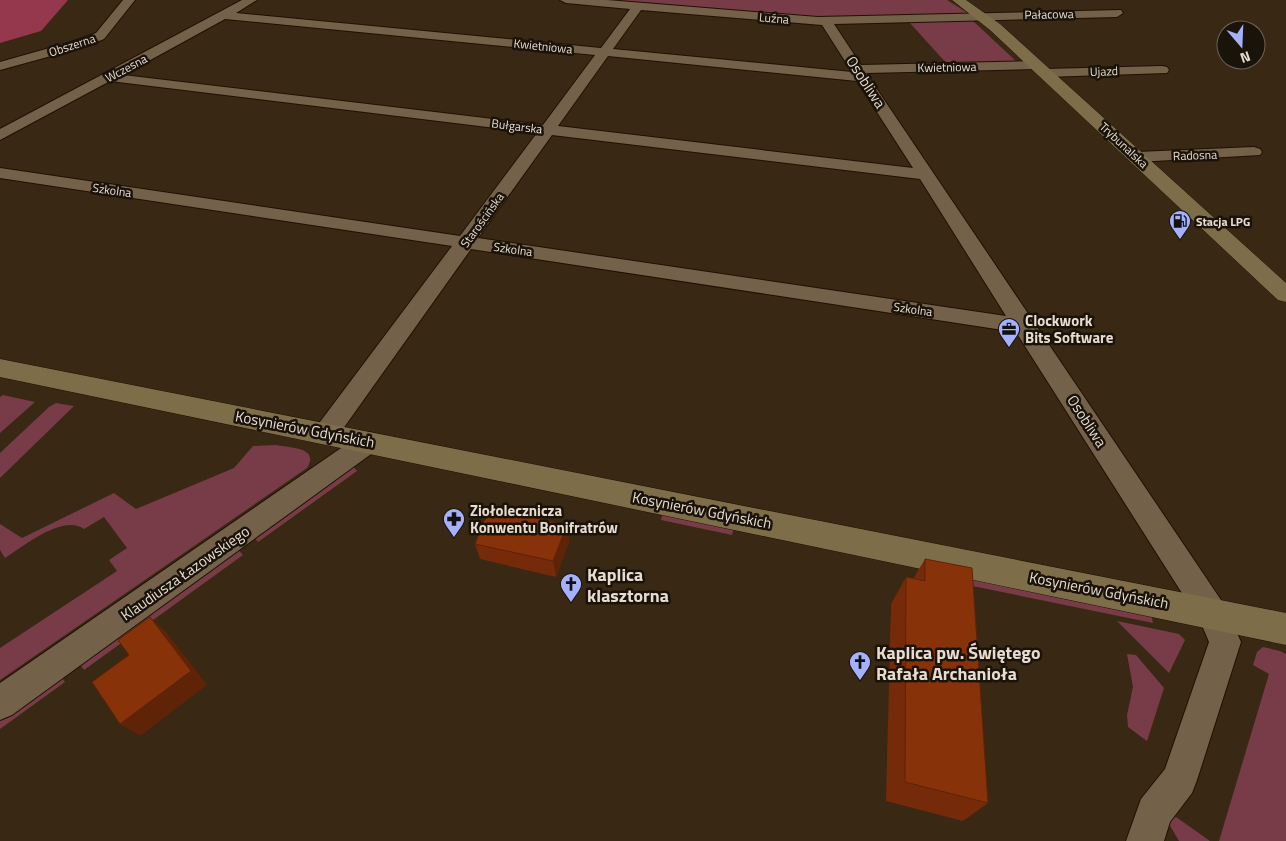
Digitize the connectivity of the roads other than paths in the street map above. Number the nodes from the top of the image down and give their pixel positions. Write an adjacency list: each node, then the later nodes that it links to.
1 (129, 0): 11 (street, Obszerna)
2 (252, 0): 7 (street, Wczesna)
3 (566, 0): 5 (street, Luźna)
4 (958, 0): 8 (street, Trybunalska)
5 (638, 6): 9 (street, Luźna); 10 (street, Starościńska)
6 (1117, 13): 8 (street, Pałacowa)
7 (223, 15): 10 (street, Kwietniowa); 15 (street, Wczesna)
8 (981, 16): 9 (street, Luźna); 12 (street, Trybunalska)
9 (826, 22): 14 (street, Osobliwa)
10 (604, 52): 14 (street, Kwietniowa); 16 (street, Starościńska)
11 (0, 66)
12 (1041, 69): 13 (street, Ujazd); 14 (street, Kwietniowa); 19 (street, Trybunalska)
13 (1162, 70)
14 (859, 73): 21 (street, Osobliwa)
15 (108, 77): 16 (street, Bułgarska); 17 (street, Wczesna)
16 (548, 130): 21 (street, Bułgarska); 22 (street, Starościńska)
17 (0, 136)
18 (1254, 152): 19 (street, Radosna)
19 (1136, 157): 23 (street, Trybunalska)
20 (0, 173): 22 (street, Szkolna)
21 (925, 174): 24 (street, Osobliwa)
22 (466, 242): 24 (street, Szkolna); 26 (street, Starościńska)
23 (1286, 295)
24 (1026, 326): 28 (street, Osobliwa)
25 (0, 368): 26 (street, Kosynierów Gdyńskich)
26 (326, 433): 27 (street, Kosynierów Gdyńskich)
27 (369, 442): 28 (street, Kosynierów Gdyńskich); 30 (street, Klaudiusza Łazowskiego)
28 (1212, 613): 29 (street, Kosynierów Gdyńskich); 31 (street, Osobliwa)
29 (1286, 628)
30 (0, 703)
31 (1150, 827)

